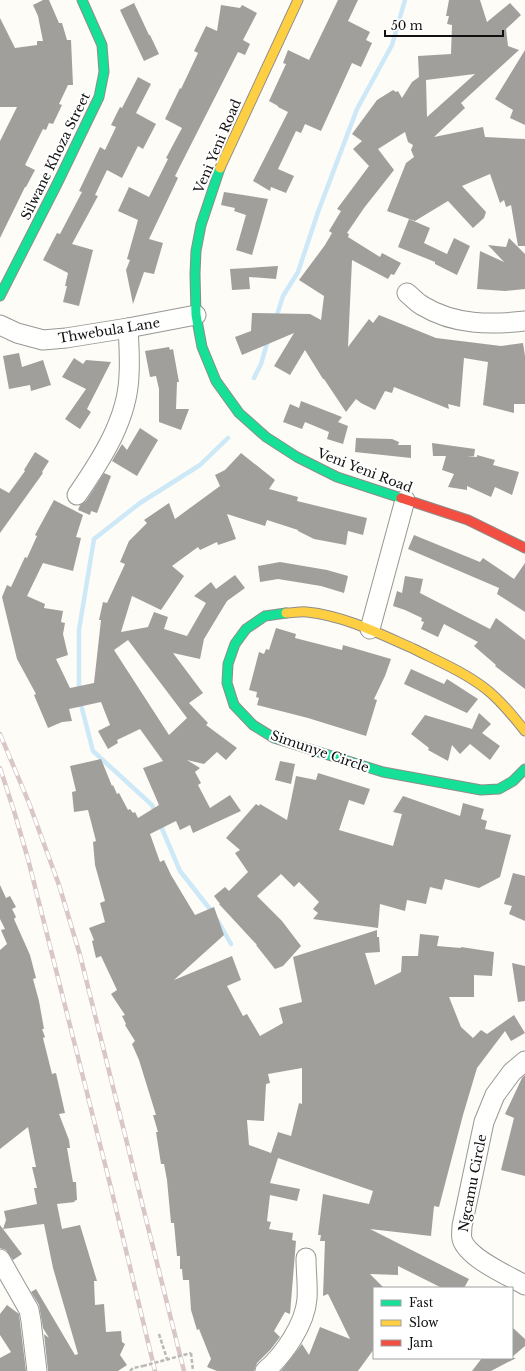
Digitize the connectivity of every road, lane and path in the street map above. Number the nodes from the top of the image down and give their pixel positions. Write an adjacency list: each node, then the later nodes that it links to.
1 (82, 0): 4 (street, Silwane Khoza Street)
2 (298, 0): 5 (street, Veni Yeni Road)
3 (407, 293): 6 (street)
4 (0, 296)
5 (196, 316): 8 (street, Thwebula Lane); 10 (street, Veni Yeni Road)
6 (525, 321)
7 (0, 325): 8 (street, Thwebula Lane)
8 (128, 328): 9 (street)
9 (77, 495)
10 (406, 500): 11 (street, Veni Yeni Road); 12 (street)
11 (525, 548)
12 (370, 629): 13 (street, Simunye Circle); 14 (street, Simunye Circle)
13 (525, 731)
14 (525, 769)
15 (525, 1062): 18 (street, Ngcamu Circle)
16 (306, 1258): 24 (street)
17 (0, 1259): 21 (street)
18 (525, 1285)
19 (159, 1334): 20 (path)
20 (167, 1359): 22 (path, bridge); 23 (path, bridge)
21 (37, 1371)
22 (130, 1371)
23 (193, 1371)
24 (265, 1371)

